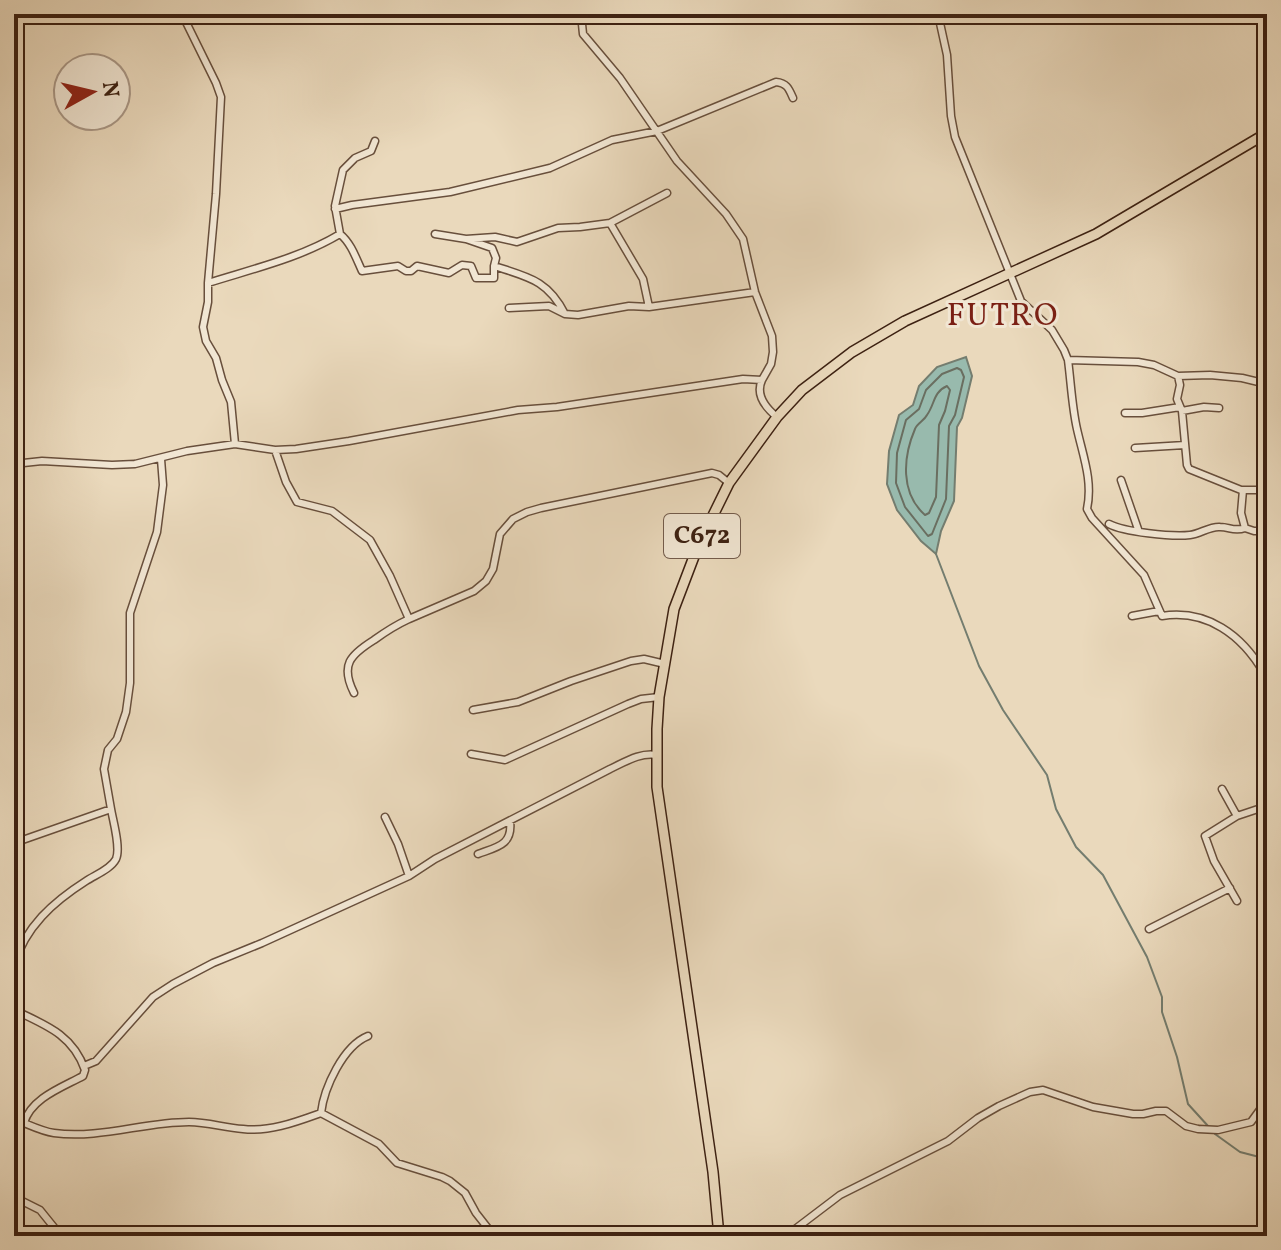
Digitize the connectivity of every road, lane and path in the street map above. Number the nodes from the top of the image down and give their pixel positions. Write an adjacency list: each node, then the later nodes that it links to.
1 (182, 14): 16 (street)
2 (581, 14): 5 (street)
3 (938, 14): 15 (street)
4 (793, 98): 5 (street)
5 (657, 131): 9 (street); 17 (street)
6 (1267, 133): 15 (main road, C672)
7 (375, 141): 9 (street)
8 (667, 193): 10 (street)
9 (335, 209): 11 (street)
10 (610, 223): 13 (street); 18 (street)
11 (340, 234): 14 (street); 16 (street)
12 (435, 234): 13 (street)
13 (466, 239): 14 (street)
14 (494, 266): 20 (street)
15 (1010, 272): 21 (street); 28 (main road, C672)
16 (208, 283): 29 (street)
17 (755, 292): 18 (street); 23 (street)
18 (649, 307): 20 (street)
19 (509, 308): 20 (street)
20 (565, 314)
21 (1068, 360): 22 (street); 43 (street)
22 (1178, 376): 24 (street); 26 (street)
23 (762, 380): 28 (street); 32 (street)
24 (1267, 384)
25 (1219, 408): 26 (street)
26 (1181, 409): 27 (street); 30 (street)
27 (1125, 413)
28 (777, 417): 36 (main road, C672)
29 (235, 444): 32 (street); 33 (street)
30 (1185, 445): 31 (street); 37 (street)
31 (1135, 448)
32 (275, 450): 45 (street)
33 (161, 459): 34 (street); 55 (street)
34 (14, 464)
35 (1121, 480): 42 (street)
36 (729, 483): 45 (street); 46 (main road, C672)
37 (1243, 490): 38 (street); 40 (street)
38 (1258, 490)
39 (1109, 524): 42 (street)
40 (1245, 528): 41 (street); 42 (street)
41 (1267, 531)
42 (1139, 532)
43 (1159, 611): 44 (street); 47 (street)
44 (1132, 616)
45 (409, 619): 48 (street)
46 (665, 664): 49 (main road, C672); 50 (street)
47 (1264, 673)
48 (354, 693)
49 (659, 697): 51 (street); 52 (main road, C672)
50 (473, 710)
51 (471, 754)
52 (657, 755): 58 (street); 76 (main road, C672)
53 (1222, 789): 56 (street)
54 (1267, 806): 56 (street)
55 (111, 809): 59 (street); 65 (street)
56 (1237, 816): 62 (street)
57 (385, 817): 61 (street)
58 (510, 821): 60 (street); 61 (street)
59 (14, 843)
60 (478, 854)
61 (409, 876): 68 (street)
62 (1230, 888): 63 (street); 64 (street)
63 (1237, 901)
64 (1149, 929)
65 (14, 965)
66 (14, 1010): 68 (street)
67 (368, 1036): 70 (street)
68 (84, 1066): 72 (street)
69 (1267, 1100): 77 (street)
70 (321, 1113): 72 (street); 75 (street)
71 (14, 1119): 72 (street)
72 (24, 1123)
73 (14, 1197): 74 (street)
74 (56, 1235)
75 (494, 1236)
76 (719, 1236)
77 (786, 1236)

